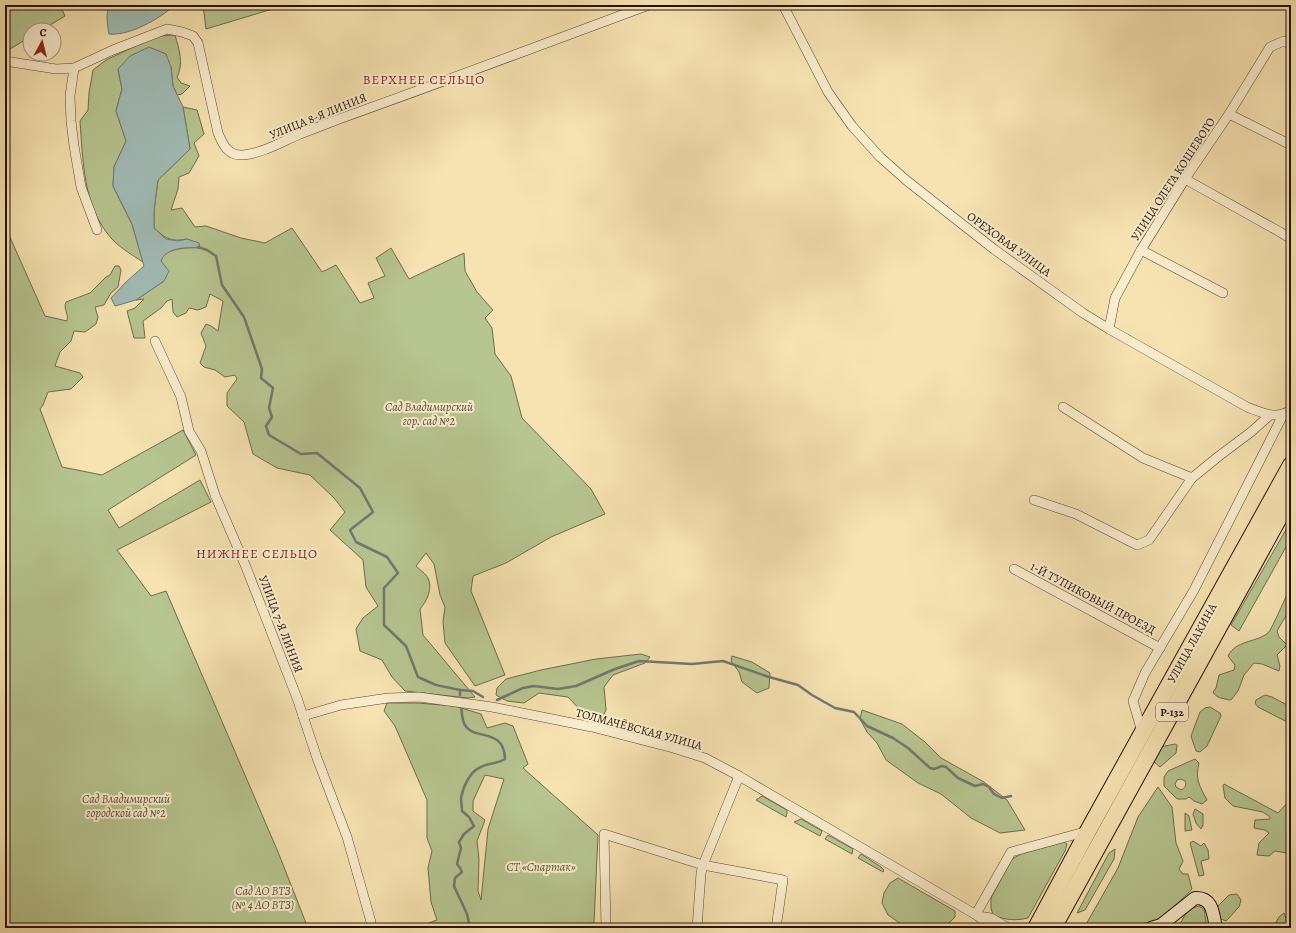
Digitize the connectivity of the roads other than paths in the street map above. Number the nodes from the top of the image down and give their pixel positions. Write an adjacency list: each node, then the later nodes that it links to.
1 (649, 5): 5 (street, УЛИЦА 8-Я ЛИНИЯ)
2 (783, 5): 13 (street, ОРЕХОВАЯ УЛИЦА)
3 (1291, 45): 6 (street, УЛИЦА ОЛЕГА КОШЕВОГО)
4 (5, 61): 5 (street)
5 (74, 68): 9 (street)
6 (1229, 114): 7 (street); 8 (street, УЛИЦА ОЛЕГА КОШЕВОГО)
7 (1291, 145)
8 (1185, 179): 10 (street); 11 (street, УЛИЦА ОЛЕГА КОШЕВОГО)
9 (97, 230)
10 (1291, 239)
11 (1141, 250): 12 (street); 13 (street, УЛИЦА ОЛЕГА КОШЕВОГО)
12 (1223, 293)
13 (1109, 329): 17 (street, ОРЕХОВАЯ УЛИЦА)
14 (154, 341): 24 (street, УЛИЦА 7-Я ЛИНИЯ)
15 (1063, 407): 19 (street)
16 (1287, 412): 17 (street, ОРЕХОВАЯ УЛИЦА); 23 (street)
17 (1270, 415): 19 (street)
18 (1291, 465): 25 (highway, УЛИЦА ЛАКИНА / Р-132)
19 (1192, 478): 21 (street)
20 (1291, 496): 39 (highway, УЛИЦА ЛАКИНА / Р-132)
21 (1034, 500)
22 (1014, 569): 23 (street, 1-Й ТУПИКОВЫЙ ПРОЕЗД)
23 (1160, 648): 25 (street)
24 (303, 716): 26 (street, ТОЛМАЧЁВСКАЯ УЛИЦА); 31 (street, УЛИЦА 7-Я ЛИНИЯ)
25 (1142, 732): 27 (highway, УЛИЦА ЛАКИНА / Р-132)
26 (739, 776): 29 (street); 30 (street, ТОЛМАЧЁВСКАЯ УЛИЦА)
27 (1088, 831): 28 (highway, УЛИЦА ЛАКИНА / Р-132); 30 (street)
28 (1077, 850): 37 (street); 38 (highway, УЛИЦА ЛАКИНА / Р-132)
29 (703, 865): 32 (street); 33 (street); 34 (street)
30 (977, 915): 35 (street, ТОЛМАЧЁВСКАЯ УЛИЦА); 36 (street, ТОЛМАЧЁВСКАЯ УЛИЦА)
31 (371, 922)
32 (606, 928)
33 (697, 928)
34 (776, 928)
35 (994, 928)
36 (1008, 928)
37 (1029, 928)
38 (1036, 928)
39 (1053, 928)
40 (1151, 928): 41 (street)
41 (1216, 928)

